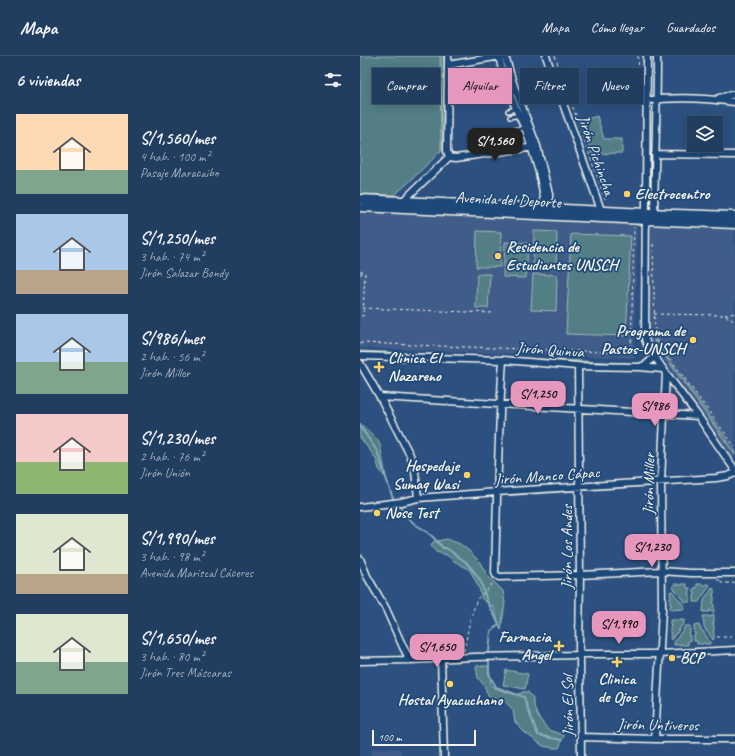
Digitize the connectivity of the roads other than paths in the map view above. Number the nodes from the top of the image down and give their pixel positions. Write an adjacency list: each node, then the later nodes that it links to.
1 (448, 56): 6 (street)
2 (502, 56): 6 (street); 13 (street); 18 (street)
3 (546, 56): 26 (street, Jirón Pichincha)
4 (647, 56): 10 (street)
5 (657, 56): 8 (street)
6 (448, 65): 21 (street)
7 (735, 94): 9 (street)
8 (657, 99): 9 (street); 10 (street); 19 (street)
9 (716, 99): 11 (street)
10 (647, 100): 28 (street)
11 (735, 102)
12 (507, 105): 13 (lane)
13 (516, 109): 14 (lane); 15 (lane); 16 (street)
14 (508, 111)
15 (510, 117)
16 (525, 128): 17 (lane); 18 (street)
17 (514, 130)
18 (534, 147): 21 (street); 25 (street)
19 (655, 154): 20 (street); 28 (street)
20 (735, 155)
21 (449, 157): 23 (street)
22 (360, 199): 23 (street, Avenida del Deporte)
23 (401, 204): 24 (street, Avenida del Deporte); 25 (street, Avenida del Deporte)
24 (360, 207)
25 (545, 212): 26 (street, Avenida del Deporte)
26 (603, 214): 28 (street, Avenida del Deporte)
27 (735, 216): 28 (street)
28 (650, 217): 29 (street); 31 (street)
29 (735, 224)
30 (360, 356): 32 (street, Jirón Quinua)
31 (655, 356): 35 (street); 36 (street)
32 (503, 360): 34 (street, Jirón Quinua); 38 (street)
33 (360, 363): 37 (street)
34 (578, 366): 35 (street, Jirón Quinua); 39 (street, Jirón Los Andes)
35 (639, 367): 36 (street, Jirón Quinua)
36 (664, 371): 40 (street, Jirón Miller); 41 (street)
37 (380, 397): 38 (street); 46 (street)
38 (500, 404): 39 (street); 45 (street)
39 (579, 408): 40 (street); 44 (street, Jirón Los Andes)
40 (664, 413): 41 (street); 43 (street, Jirón Miller)
41 (698, 416): 42 (street)
42 (735, 471): 43 (street, Jirón Manco Cápac)
43 (661, 481): 44 (street, Jirón Manco Cápac); 49 (street, Jirón Miller)
44 (580, 487): 45 (street, Jirón Manco Cápac); 51 (street, Jirón Los Andes)
45 (497, 492): 46 (street, Jirón Manco Cápac); 51 (street)
46 (418, 498): 47 (street, Jirón Manco Cápac)
47 (360, 507)
48 (360, 559): 56 (street)
49 (661, 571): 50 (street); 51 (street); 53 (street, Jirón Miller)
50 (735, 573)
51 (580, 575): 54 (street, Jirón Los Andes)
52 (735, 650): 53 (street)
53 (660, 654): 54 (street); 59 (street, Jirón Miller)
54 (580, 655): 55 (street); 58 (street, Jirón El Sol)
55 (441, 659): 56 (street); 61 (street)
56 (410, 660): 57 (street)
57 (360, 661)
58 (581, 737): 59 (street, Jirón Untiveros); 62 (street, Jirón El Sol)
59 (655, 739): 60 (street, Jirón Untiveros)
60 (735, 739)
61 (444, 756)
62 (581, 756)

